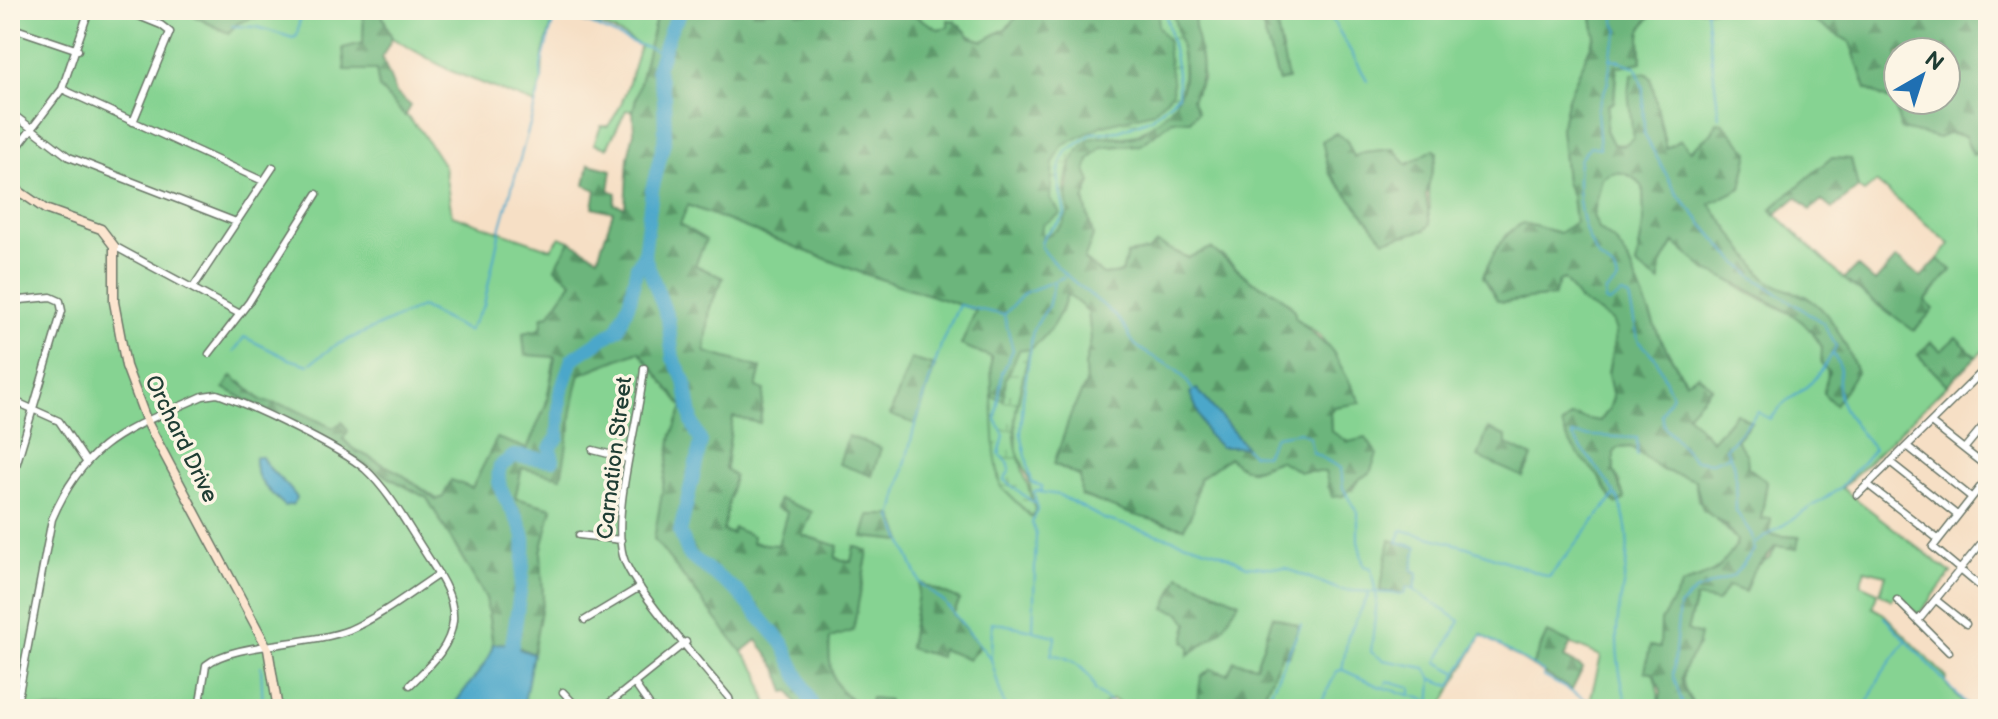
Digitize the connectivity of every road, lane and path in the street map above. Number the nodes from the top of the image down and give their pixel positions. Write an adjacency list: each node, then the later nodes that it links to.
1 (89, 10): 4 (street)
2 (124, 10): 7 (street)
3 (10, 27): 4 (street)
4 (78, 50): 5 (street)
5 (62, 89): 7 (street); 8 (street)
6 (10, 112): 8 (street)
7 (133, 122): 11 (street)
8 (32, 129): 9 (street); 14 (street)
9 (10, 157)
10 (273, 167): 11 (street)
11 (263, 181): 14 (street)
12 (10, 185): 15 (street)
13 (317, 194): 18 (street)
14 (236, 222): 16 (street)
15 (114, 246): 16 (street); 25 (street, Orchard Drive)
16 (194, 286): 18 (street)
17 (10, 301): 23 (street)
18 (240, 314): 19 (street)
19 (209, 354)
20 (1988, 366): 26 (street)
21 (644, 368): 30 (street, Carnation Street)
22 (10, 399): 23 (street)
23 (32, 407): 31 (street); 33 (street)
24 (1988, 420): 28 (street)
25 (147, 422): 31 (street); 46 (street); 55 (street, Orchard Drive)
26 (1931, 423): 27 (street); 28 (street)
27 (1907, 446): 32 (street); 39 (street)
28 (1964, 449): 34 (street)
29 (593, 450): 30 (street)
30 (628, 459): 44 (street, Carnation Street)
31 (85, 460): 60 (street)
32 (1890, 462): 36 (street); 40 (street)
33 (13, 464): 37 (street)
34 (1988, 468)
35 (1988, 477): 39 (street)
36 (1867, 484): 38 (street); 43 (street)
37 (10, 486)
38 (1857, 495)
39 (1971, 497): 40 (street)
40 (1957, 515): 43 (street)
41 (579, 535): 44 (street)
42 (1988, 535): 45 (street)
43 (1938, 539): 45 (street)
44 (621, 540): 47 (street, Carnation Street)
45 (1959, 571): 48 (street); 50 (street)
46 (439, 574): 55 (street); 58 (street)
47 (640, 587): 51 (street); 54 (street, Carnation Street)
48 (1988, 593)
49 (1897, 600): 52 (street)
50 (1936, 600): 52 (street); 53 (street)
51 (585, 620)
52 (1918, 621): 56 (street)
53 (1966, 624)
54 (686, 642): 57 (street); 66 (street, Carnation Street)
55 (268, 649): 61 (street); 62 (street, Orchard Drive)
56 (1949, 652)
57 (634, 683): 64 (street); 65 (street)
58 (410, 685)
59 (563, 692): 63 (street)
60 (16, 709)
61 (199, 709)
62 (278, 709)
63 (579, 709)
64 (602, 709)
65 (652, 709)
66 (732, 709)

